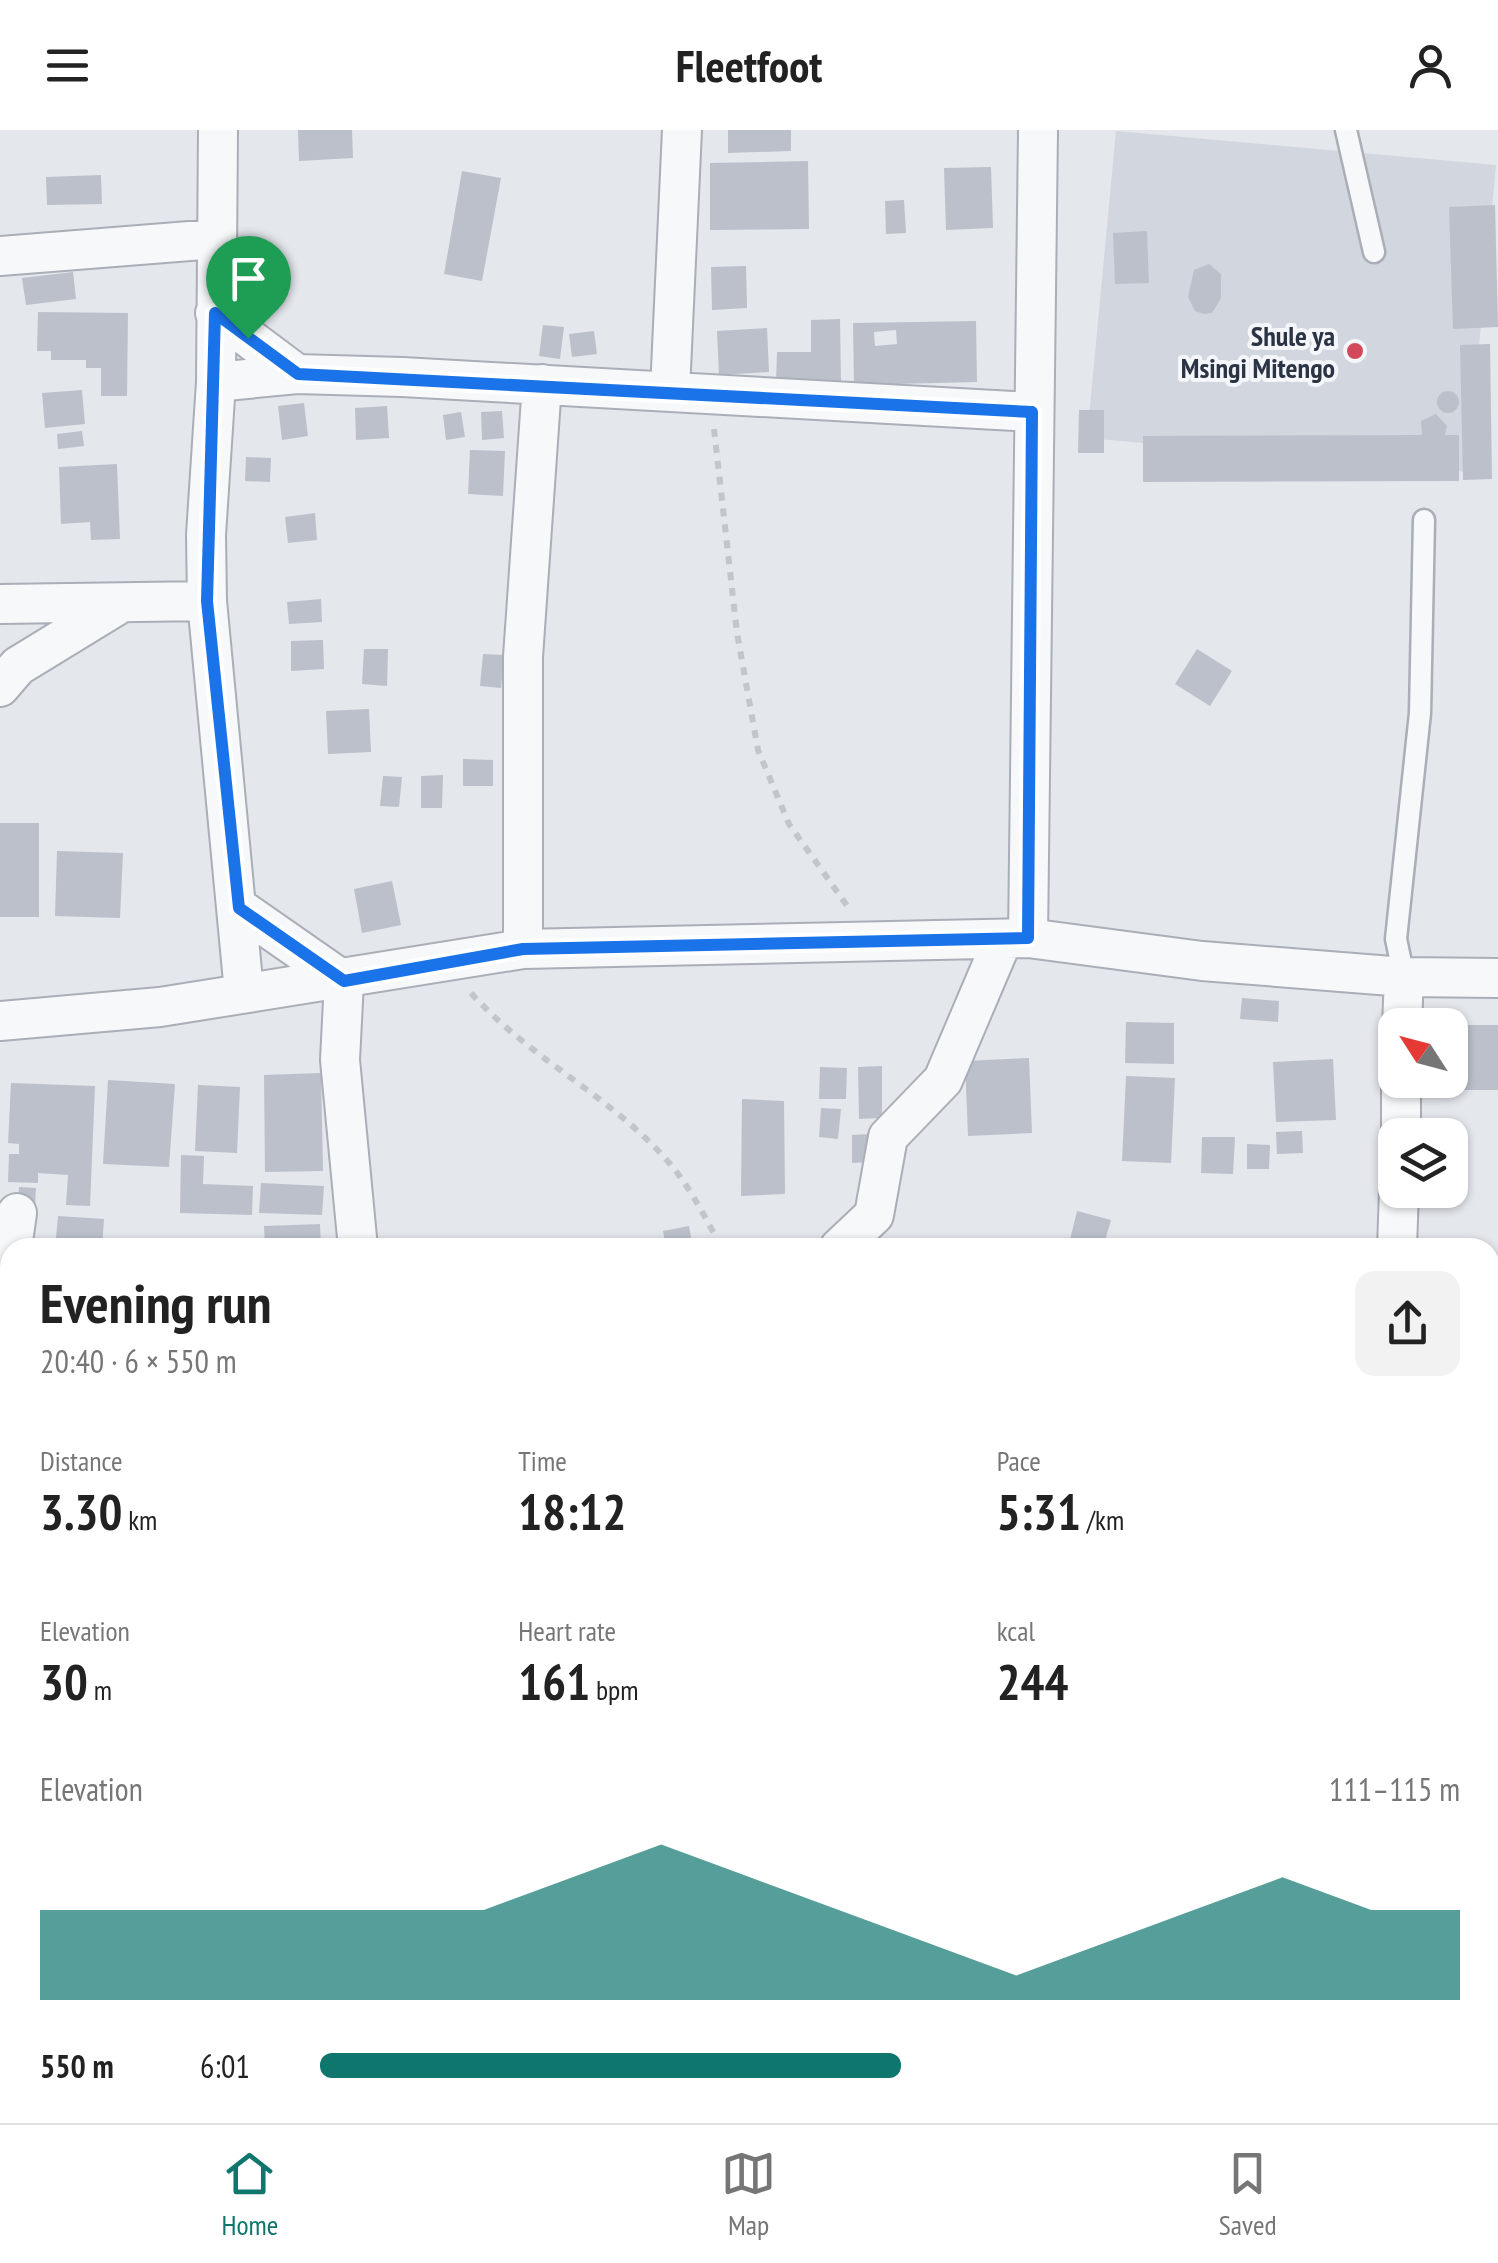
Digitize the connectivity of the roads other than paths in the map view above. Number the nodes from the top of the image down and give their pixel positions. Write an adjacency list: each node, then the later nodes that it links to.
1 (218, 130): 5 (street)
2 (682, 130): 12 (street)
3 (1038, 130): 13 (street)
4 (1346, 130): 6 (lane)
5 (215, 239): 7 (street); 8 (street)
6 (1374, 252)
7 (0, 256)
8 (215, 313): 9 (street); 10 (street)
9 (298, 374): 10 (street); 11 (street)
10 (216, 382): 15 (street)
11 (542, 384): 12 (street); 21 (street)
12 (670, 391): 13 (street)
13 (1032, 412): 20 (street)
14 (1424, 520): 22 (lane)
15 (207, 601): 16 (street); 19 (street)
16 (121, 603): 17 (street); 18 (street)
17 (0, 604)
18 (0, 686)
19 (239, 908): 24 (street); 25 (street)
20 (1016, 938): 21 (street); 22 (street); 30 (street)
21 (523, 949): 24 (street)
22 (1404, 978): 23 (street); 26 (street)
23 (1498, 978)
24 (344, 981): 25 (street); 29 (street)
25 (244, 992): 27 (street)
26 (1403, 1008)
27 (0, 1021)
28 (1399, 1208): 31 (street)
29 (357, 1238)
30 (849, 1238)
31 (1397, 1238)

